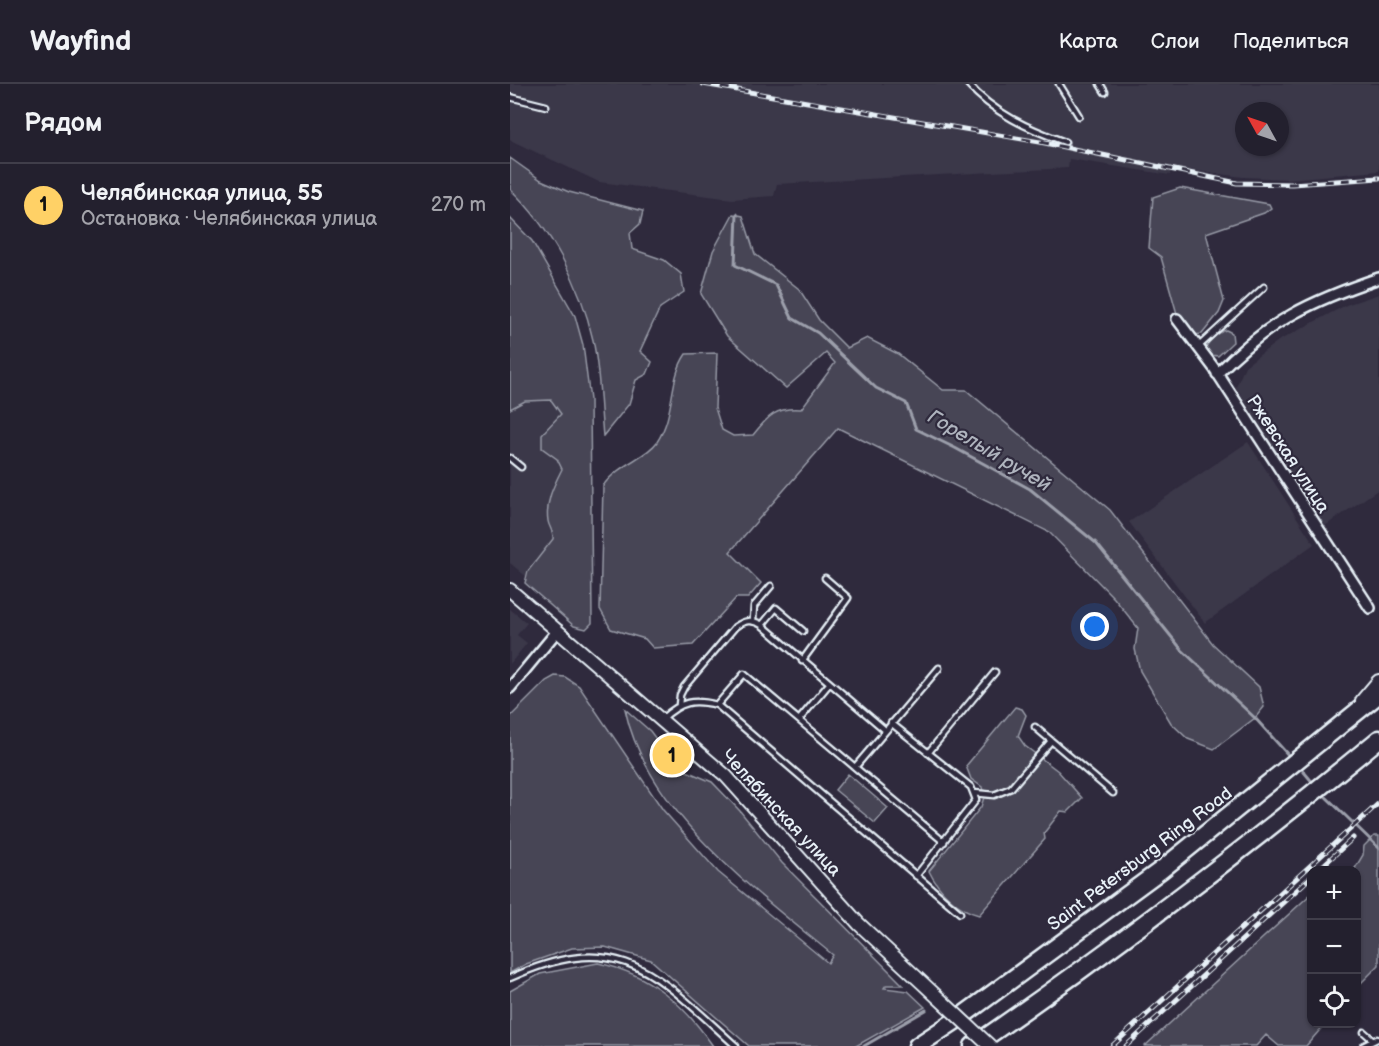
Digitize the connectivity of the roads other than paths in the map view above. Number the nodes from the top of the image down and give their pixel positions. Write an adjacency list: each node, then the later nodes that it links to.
1 (968, 84): 8 (lane)
2 (1059, 84): 7 (lane)
3 (1100, 84): 4 (lane)
4 (1105, 92)
5 (510, 97): 6 (lane)
6 (546, 106)
7 (1079, 116)
8 (1065, 142)
9 (1379, 278): 13 (street)
10 (1264, 287): 12 (lane)
11 (1178, 320): 12 (street, Ржевская улица)
12 (1197, 348): 13 (street, Ржевская улица)
13 (1217, 374): 19 (street, Ржевская улица)
14 (510, 458): 15 (lane)
15 (521, 467)
16 (825, 578): 24 (lane)
17 (771, 586): 20 (lane)
18 (510, 590): 22 (street, Челябинская улица)
19 (1370, 608)
20 (753, 620): 21 (lane); 31 (lane)
21 (762, 625): 23 (lane); 24 (lane)
22 (558, 630): 29 (street); 33 (street, Челябинская улица)
23 (803, 631)
24 (802, 661): 28 (lane)
25 (939, 668): 36 (lane)
26 (995, 672): 41 (lane)
27 (1379, 682): 34 (main road)
28 (829, 684): 35 (lane); 38 (lane)
29 (510, 688)
30 (1379, 694): 34 (highway, Saint Petersburg Ring Road)
31 (680, 705): 32 (lane); 33 (lane)
32 (717, 705): 35 (lane); 46 (lane)
33 (662, 719): 53 (street, Челябинская улица, bridge)
34 (1349, 719): 51 (highway, Saint Petersburg Ring Road)
35 (799, 720): 42 (lane)
36 (891, 723): 38 (lane); 41 (lane)
37 (1035, 727): 39 (lane)
38 (885, 730): 42 (lane)
39 (1051, 741): 43 (lane); 44 (lane)
40 (1376, 742): 52 (highway)
41 (928, 753): 43 (lane)
42 (855, 766): 45 (lane)
43 (974, 792): 45 (lane)
44 (1113, 793)
45 (944, 842): 46 (lane)
46 (916, 876): 47 (lane)
47 (960, 913)
48 (510, 978): 50 (lane)
49 (1364, 1032): 54 (lane)
50 (736, 1046)
51 (917, 1046)
52 (973, 1046)
53 (990, 1046)
54 (1363, 1046)

